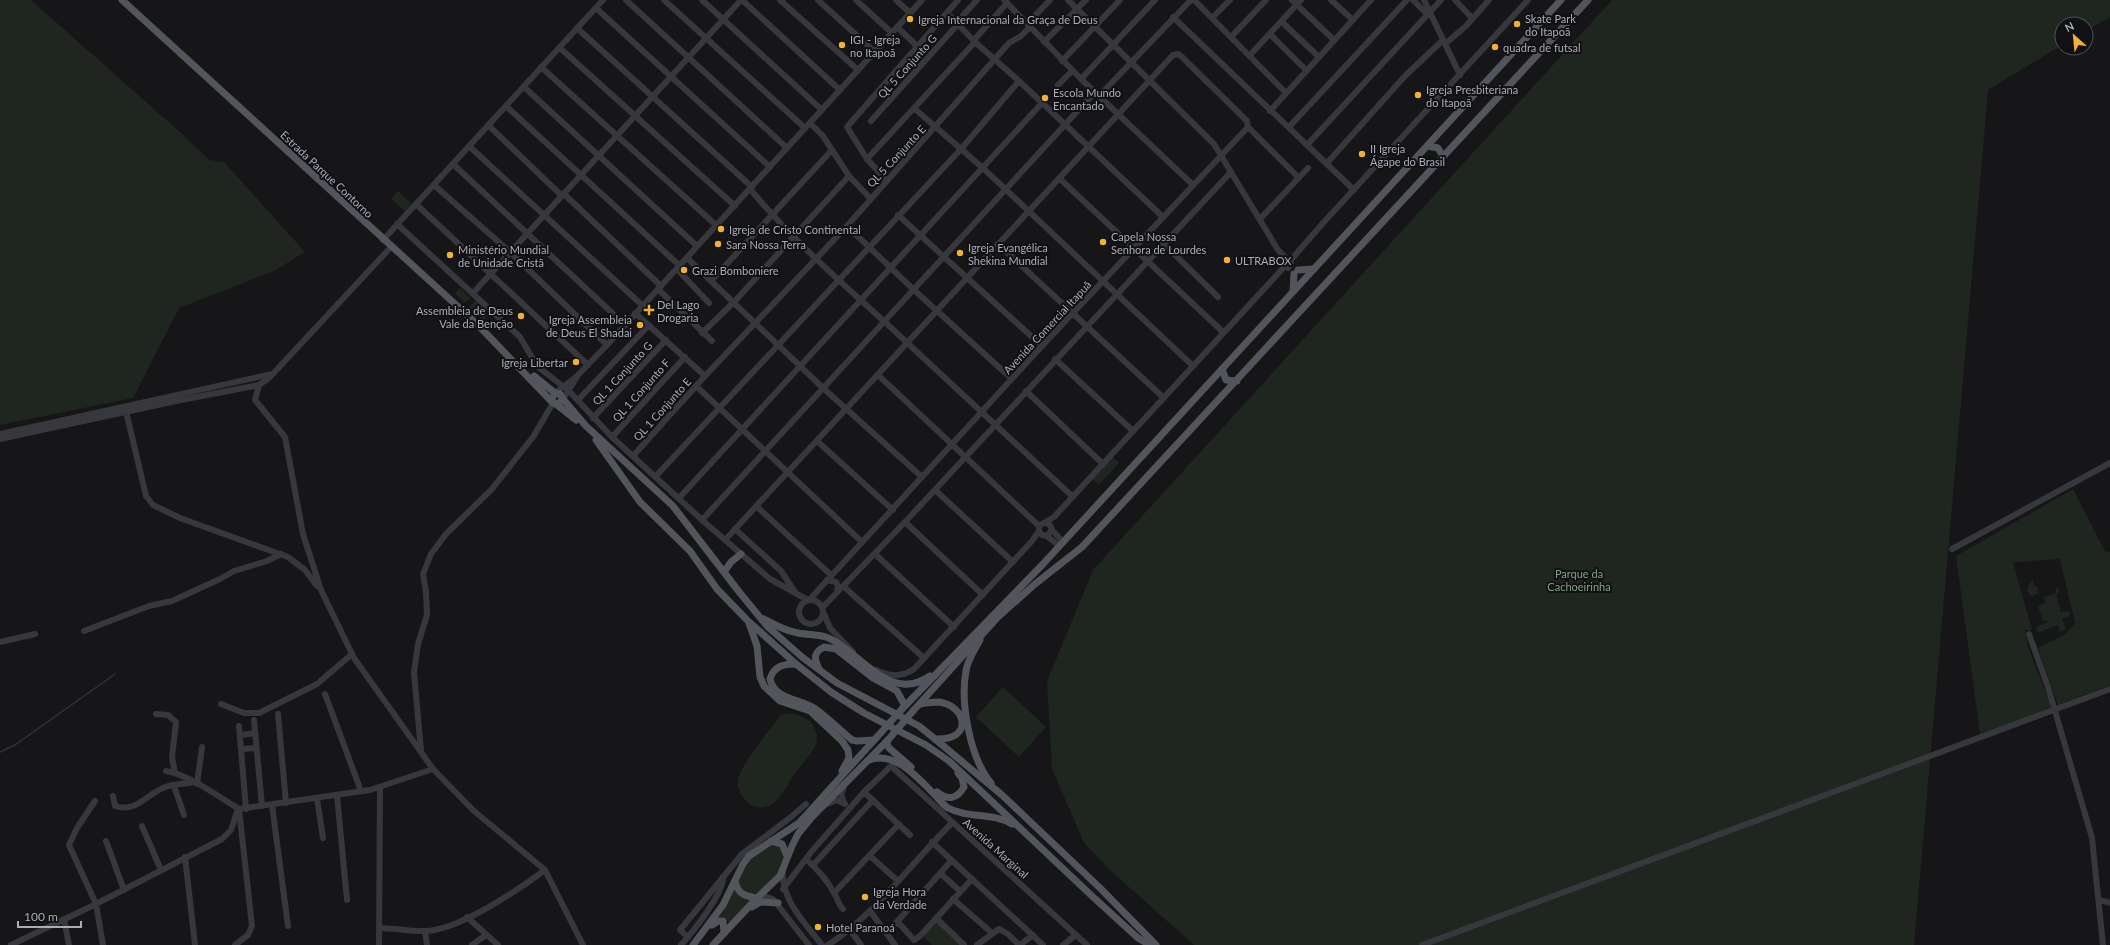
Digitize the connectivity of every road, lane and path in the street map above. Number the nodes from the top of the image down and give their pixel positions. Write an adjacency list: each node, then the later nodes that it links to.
1 (122, 0): 145 (main road, Estrada Parque Contorno)
2 (603, 0): 37 (street)
3 (626, 0): 67 (street)
4 (664, 0): 56 (street)
5 (702, 0): 45 (street)
6 (741, 0): 45 (street); 82 (street)
7 (780, 0): 72 (street)
8 (818, 0): 64 (street)
9 (856, 0): 53 (street)
10 (896, 0): 40 (street)
11 (922, 0): 40 (street)
12 (958, 0): 39 (street)
13 (977, 0): 48 (street, QL 5 Conjunto G)
14 (1016, 0): 36 (street)
15 (1050, 0): 49 (street, QL 5 Conjunto E)
16 (1068, 0): 38 (street)
17 (1086, 0): 38 (street)
18 (1120, 0): 51 (street)
19 (1155, 0): 61 (street)
20 (1191, 0): 42 (street)
21 (1194, 0): 43 (street)
22 (1230, 0): 43 (street)
23 (1266, 0): 55 (street)
24 (1331, 0): 46 (street)
25 (1371, 0): 46 (street)
26 (1407, 0): 98 (street)
27 (1413, 0): 41 (street)
28 (1424, 0): 41 (street)
29 (1441, 0): 41 (street)
30 (1455, 0): 44 (street)
31 (1489, 0): 44 (street)
32 (1528, 0): 75 (street)
33 (1561, 0): 105 (main road)
34 (1588, 0): 111 (main road)
35 (1297, 2): 47 (street); 57 (street)
36 (1007, 3): 49 (street); 58 (street)
37 (596, 8): 52 (street); 76 (street)
38 (1077, 9): 51 (street); 59 (street)
39 (947, 12): 48 (street); 62 (street)
40 (910, 13): 50 (street)
41 (1429, 14): 60 (street); 102 (street)
42 (1173, 17): 70 (street); 90 (street)
43 (1212, 18): 55 (street)
44 (1472, 18): 60 (street)
45 (723, 19): 56 (street); 89 (street)
46 (1353, 20): 57 (street)
47 (1282, 22): 54 (street); 66 (street)
48 (957, 23): 58 (street); 93 (street, QL 5 Conjunto G)
49 (1029, 25): 59 (street); 68 (street, QL 5 Conjunto E)
50 (897, 27): 53 (street); 62 (street)
51 (1094, 27): 61 (street); 69 (street)
52 (577, 28): 63 (street); 85 (street)
53 (892, 33): 64 (street)
54 (1270, 34): 65 (street); 74 (street)
55 (1231, 37): 65 (street)
56 (705, 39): 67 (street); 99 (street)
57 (1334, 40): 66 (street)
58 (974, 41): 68 (street); 88 (street)
59 (1044, 42): 69 (street)
60 (1444, 42): 75 (street); 113 (street)
61 (1112, 44): 70 (street); 77 (street)
62 (918, 46): 112 (street)
63 (560, 48): 71 (street); 92 (street)
64 (876, 52): 72 (street)
65 (1250, 55): 83 (street)
66 (1319, 57): 74 (street)
67 (688, 58): 76 (street); 106 (street)
68 (996, 60): 78 (street); 100 (street, QL 5 Conjunto E)
69 (1062, 61): 73 (street)
70 (1130, 62): 79 (street); 84 (street)
71 (541, 68): 81 (street); 101 (street)
72 (858, 70): 82 (street)
73 (1072, 71): 77 (street); 80 (street)
74 (1307, 71): 83 (street)
75 (1460, 75): 128 (street)
76 (670, 77): 85 (street); 115 (street)
77 (1081, 79): 84 (street)
78 (1019, 81): 86 (street); 107 (street)
79 (1150, 82): 91 (street); 97 (street); 109 (street)
80 (1058, 85)
81 (524, 86): 87 (street); 110 (street)
82 (840, 90): 89 (street)
83 (1286, 93): 90 (street)
84 (1097, 94): 91 (street); 96 (street)
85 (652, 96): 92 (street); 126 (street)
86 (1042, 103): 96 (street); 116 (street)
87 (506, 106): 95 (street); 119 (street)
88 (915, 109): 100 (street); 112 (street)
89 (822, 110): 94 (street)
90 (1270, 111): 98 (street)
91 (1118, 114): 104 (street); 125 (street)
92 (635, 116): 101 (street); 132 (street)
93 (871, 121)
94 (810, 123): 99 (street); 108 (street)
95 (488, 125): 103 (street); 129 (street)
96 (1065, 125): 104 (street); 127 (street)
97 (1248, 127): 109 (street, Avenida Comercial Itapuã); 122 (street)
98 (1289, 127): 102 (street)
99 (805, 128): 106 (street)
100 (936, 128): 107 (street); 123 (street, QL 5 Conjunto E)
101 (616, 136): 110 (street); 140 (street)
102 (1307, 145): 113 (street)
103 (469, 146): 114 (street); 134 (street)
104 (1088, 146): 121 (street); 137 (street)
105 (1428, 146): 111 (main road); 160 (main road)
106 (787, 148): 115 (street)
107 (961, 148): 116 (street); 135 (street)
108 (832, 150): 120 (street); 136 (street)
109 (1220, 155): 118 (street); 125 (street, Avenida Comercial Itapuã)
110 (599, 156): 119 (street); 148 (street)
111 (1443, 156): 207 (main road)
112 (867, 159): 123 (street)
113 (1327, 163): 128 (street)
114 (453, 164): 124 (street); 142 (street)
115 (770, 167): 126 (street)
116 (984, 168): 127 (street); 143 (street)
117 (1308, 168): 122 (street)
118 (1231, 172): 138 (street); 146 (street)
119 (581, 175): 129 (street); 158 (street)
120 (849, 176): 130 (street); 144 (street)
121 (1059, 178): 133 (street); 151 (street)
122 (1299, 178): 138 (street)
123 (887, 181): 130 (street, QL 5 Conjunto E)
124 (434, 185): 131 (street); 152 (street)
125 (1193, 185): 137 (street, Avenida Comercial Itapuã)
126 (751, 188): 132 (street); 136 (street)
127 (1006, 190): 133 (street); 153 (street)
128 (1354, 190): 157 (street)
129 (563, 195): 134 (street); 168 (street)
130 (870, 198): 141 (street, QL 5 Conjunto E)
131 (416, 204): 139 (street); 162 (street)
132 (735, 206): 140 (street)
133 (1028, 212): 147 (street); 167 (street)
134 (545, 214): 142 (street); 177 (street)
135 (898, 215): 143 (street); 150 (street)
136 (772, 216): 144 (street); 165 (street)
137 (1162, 217): 151 (street, Avenida Comercial Itapuã)
138 (1260, 219): 157 (street)
139 (398, 224): 145 (street); 171 (street)
140 (717, 226): 148 (street)
141 (847, 226): 150 (street); 155 (street, QL 5 Conjunto E)
142 (528, 233): 152 (street); 183 (street)
143 (921, 235): 153 (street); 159 (street)
144 (793, 238): 155 (street); 174 (street)
145 (383, 240): 149 (main road, Estrada Parque Contorno)
146 (1163, 243): 156 (street); 173 (street)
147 (998, 244): 163 (street); 180 (street)
148 (697, 246): 154 (street)
149 (391, 247): 196 (main road, Estrada Parque Contorno); 201 (street)
150 (870, 247): 159 (street); 166 (street)
151 (1134, 249): 156 (street); 167 (street, Avenida Comercial Itapuã)
152 (510, 252): 162 (street); 191 (street)
153 (944, 256): 163 (street); 169 (street)
154 (687, 258): 158 (street); 165 (street)
155 (816, 259): 166 (street); 182 (street, QL 1 Conjunto E)
156 (1147, 262): 172 (street); 186 (street)
157 (1288, 265): 161 (street); 186 (street)
158 (678, 267): 168 (street); 176 (street)
159 (891, 268): 169 (street); 175 (street)
160 (1314, 269): 161 (main road); 164 (main road)
161 (1296, 272): 164 (street); 170 (main road)
162 (490, 275): 171 (street); 197 (street)
163 (968, 278): 178 (street); 193 (street)
164 (1304, 280): 170 (main road)
165 (711, 281): 174 (street)
166 (838, 281): 175 (street); 192 (street)
167 (1103, 282): 172 (street); 180 (street, Avenida Comercial Itapuã)
168 (660, 287): 177 (street); 187 (street)
169 (914, 290): 178 (street); 181 (street)
170 (1294, 291): 200 (main road)
171 (473, 294): 209 (street)
172 (1116, 294): 185 (street); 199 (street)
173 (1218, 297)
174 (734, 302): 182 (street); 187 (street)
175 (861, 302): 181 (street); 198 (street)
176 (709, 303)
177 (643, 306): 179 (street)
178 (937, 310): 190 (street); 205 (street)
179 (635, 313): 183 (street); 184 (street)
180 (1073, 314): 185 (street); 193 (street, Avenida Comercial Itapuã)
181 (884, 322): 190 (street); 212 (street)
182 (756, 323): 192 (street); 204 (street, QL 1 Conjunto E)
183 (625, 325): 191 (street)
184 (649, 326): 188 (street); 219 (street)
185 (1086, 326): 195 (street); 217 (street)
186 (1223, 332): 199 (street)
187 (702, 333): 189 (street)
188 (666, 340): 194 (street); 225 (street, QL 1 Conjunto G)
189 (712, 341)
190 (907, 343): 202 (street); 224 (street)
191 (607, 344): 197 (street)
192 (778, 345): 198 (street); 221 (street)
193 (1042, 346): 205 (street, Avenida Comercial Itapuã)
194 (685, 357): 204 (street); 231 (street, QL 1 Conjunto F)
195 (1056, 359): 214 (street); 229 (street)
196 (518, 364): 215 (main road, Estrada Parque Contorno); 220 (main road, Estrada Parque Contorno)
197 (588, 365): 203 (street)
198 (801, 366): 212 (street); 228 (street)
199 (1193, 366): 217 (street)
200 (1222, 369): 207 (main road); 255 (main road)
201 (272, 374): 206 (street); 208 (street)
202 (878, 375): 223 (street); 234 (street)
203 (578, 376): 209 (street); 213 (street)
204 (705, 376): 210 (street, QL 1 Conjunto E)
205 (1012, 379): 224 (street, Avenida Comercial Itapuã)
206 (234, 381): 211 (street); 216 (street)
207 (1237, 381): 278 (main road)
208 (259, 385): 211 (street); 264 (street)
209 (563, 385): 213 (street); 215 (street)
210 (696, 386): 221 (street); 236 (street, QL 1 Conjunto E)
211 (242, 388): 216 (street)
212 (823, 388): 223 (street); 235 (street)
213 (569, 390): 218 (street); 219 (street)
214 (1026, 391): 226 (street); 239 (street)
215 (555, 393): 218 (main road, Estrada Parque Contorno); 220 (main road)
216 (176, 398): 222 (street)
217 (1164, 398): 229 (street)
218 (563, 399): 220 (main road); 227 (main road, Estrada Parque Contorno)
219 (578, 400): 225 (street)
220 (553, 403): 227 (main road, Estrada Parque Contorno); 305 (street)
221 (718, 408): 228 (street); 241 (street)
222 (126, 409): 230 (street); 232 (street); 257 (street)
223 (846, 409): 233 (street); 242 (street)
224 (982, 412): 226 (street); 234 (street, Avenida Comercial Itapuã)
225 (593, 418): 231 (street)
226 (995, 424): 237 (street); 244 (street)
227 (589, 429): 261 (main road, Estrada Parque Contorno); 273 (main road)
228 (742, 429): 235 (street); 245 (street)
229 (1133, 431): 239 (street)
230 (0, 434)
231 (612, 437): 236 (street)
232 (0, 439)
233 (817, 441): 240 (street); 247 (street)
234 (953, 445): 237 (street); 242 (street, Avenida Comercial Itapuã)
235 (764, 450): 240 (street); 248 (street)
236 (633, 456): 241 (street)
237 (965, 457): 243 (street); 252 (street)
238 (2110, 463): 256 (street)
239 (1103, 464): 244 (street)
240 (788, 473): 246 (street); 254 (street)
241 (656, 476): 245 (street)
242 (922, 477): 247 (street, Avenida Comercial Itapuã)
243 (934, 490): 249 (street); 260 (street)
244 (1073, 497): 250 (street)
245 (679, 498): 248 (street)
246 (756, 506): 251 (street); 262 (street)
247 (893, 510): 254 (street, Avenida Comercial Itapuã)
248 (702, 520): 253 (street)
249 (905, 522): 259 (street); 267 (street)
250 (1049, 526): 252 (street); 252 (street); 255 (street)
251 (735, 529): 253 (street); 265 (street)
252 (1042, 532): 255 (street); 260 (street)
253 (725, 540): 258 (street)
254 (862, 542): 262 (street, Avenida Comercial Itapuã)
255 (1061, 544): 285 (main road)
256 (1952, 549)
257 (281, 554): 264 (street); 277 (street)
258 (741, 554): 261 (main road); 265 (street)
259 (875, 554): 263 (street); 275 (street)
260 (1013, 562): 267 (street)
261 (724, 572): 272 (main road, Estrada Parque Contorno)
262 (829, 578): 266 (street); 268 (street, Avenida Comercial Itapuã)
263 (843, 586): 266 (street); 283 (street)
264 (321, 590): 282 (street)
265 (796, 592): 268 (street); 269 (street)
266 (837, 592): 270 (street)
267 (984, 595): 275 (street)
268 (809, 599): 269 (street); 270 (street)
269 (801, 604): 274 (street)
270 (823, 607): 271 (street)
271 (824, 614): 274 (street); 276 (street)
272 (758, 616): 285 (main road); 286 (main road, Estrada Parque Contorno)
273 (747, 620): 284 (main road); 315 (main road)
274 (817, 623): 276 (street)
275 (954, 627): 283 (street)
276 (830, 628): 283 (street)
277 (84, 631)
278 (984, 632): 290 (main road); 319 (main road)
279 (35, 634): 281 (street)
280 (2029, 634): 292 (street)
281 (0, 642)
282 (352, 654): 289 (street); 305 (street)
283 (924, 658)
284 (796, 664): 299 (main road); 306 (main road)
285 (942, 668): 291 (main road)
286 (819, 670): 291 (main road); 300 (main road, Estrada Parque Contorno)
287 (2110, 690): 292 (street)
288 (325, 694): 316 (street)
289 (221, 704)
290 (920, 704): 300 (main road); 301 (main road, bridge)
291 (904, 707): 299 (main road, bridge)
292 (2055, 710): 366 (street); 417 (street)
293 (156, 714): 311 (street)
294 (278, 714): 324 (street)
295 (254, 720): 297 (street)
296 (239, 726): 298 (street)
297 (255, 733): 298 (street); 303 (street)
298 (241, 735): 304 (street)
299 (875, 738): 315 (main road)
300 (935, 739): 319 (main road, Estrada Parque Contorno)
301 (887, 741): 306 (main road); 307 (main road)
302 (202, 747): 312 (street)
303 (256, 748): 304 (street); 328 (street)
304 (242, 749): 329 (street)
305 (421, 751): 309 (street)
306 (949, 761): 338 (main road)
307 (865, 762): 308 (main road); 332 (main road)
308 (859, 767): 325 (street); 333 (main road)
309 (433, 769): 314 (street); 351 (street)
310 (166, 771): 311 (street)
311 (175, 773): 312 (street)
312 (195, 783): 313 (street); 331 (street)
313 (174, 786): 320 (street); 334 (street)
314 (380, 788): 316 (street); 378 (street)
315 (831, 788): 340 (main road)
316 (361, 791): 318 (street)
317 (864, 792): 322 (street); 330 (street); 332 (street, Avenida Marginal)
318 (337, 795): 321 (street); 364 (street)
319 (1002, 795): 416 (main road)
320 (113, 796)
321 (317, 799): 324 (street); 341 (street)
322 (873, 800): 336 (street); 349 (street)
323 (95, 801): 369 (street)
324 (286, 803): 327 (street)
325 (844, 803): 330 (street); 333 (street)
326 (806, 804): 340 (street)
327 (272, 805): 328 (street); 377 (street)
328 (262, 806): 329 (street)
329 (246, 808): 331 (street)
330 (850, 808): 347 (street)
331 (238, 809): 346 (street); 395 (street)
332 (944, 810): 335 (street, Avenida Marginal); 338 (main road)
333 (818, 811): 344 (main road)
334 (184, 815)
335 (952, 823): 343 (street); 389 (street, Avenida Marginal)
336 (899, 824): 339 (street); 345 (street)
337 (142, 826): 350 (street)
338 (1023, 830): 415 (main road)
339 (910, 834)
340 (773, 837): 344 (main road); 354 (street); 356 (main road)
341 (323, 838)
342 (106, 841): 359 (street)
343 (932, 842): 348 (street); 357 (street)
344 (788, 856): 352 (main road)
345 (870, 856): 357 (street); 361 (street)
346 (185, 858): 350 (street); 394 (street)
347 (805, 860): 349 (street); 358 (street)
348 (951, 861): 353 (street); 355 (street)
349 (813, 866): 361 (street)
350 (162, 870): 359 (street)
351 (545, 870): 373 (street); 400 (street)
352 (783, 870): 358 (street); 362 (main road)
353 (941, 874): 360 (street); 376 (street)
354 (723, 877): 365 (street); 370 (street)
355 (972, 879): 360 (street); 388 (street)
356 (735, 881): 362 (main road); 380 (main road)
357 (898, 881): 372 (street)
358 (783, 888): 379 (street)
359 (124, 890): 369 (street)
360 (960, 891): 363 (street)
361 (834, 893): 371 (street)
362 (757, 898): 367 (street); 383 (main road)
363 (954, 899): 374 (street); 385 (street)
364 (347, 900)
365 (704, 900): 370 (street); 390 (street)
366 (2100, 900): 368 (street); 418 (street)
367 (778, 903): 383 (main road); 386 (street)
368 (2110, 903)
369 (96, 904): 375 (street); 393 (street)
370 (711, 905): 390 (street)
371 (843, 909)
372 (870, 911): 381 (street); 384 (street)
373 (467, 917): 382 (street); 387 (street)
374 (936, 918): 376 (street); 409 (street)
375 (64, 919): 391 (street); 392 (street)
376 (898, 922): 384 (street)
377 (288, 926)
378 (380, 928): 382 (street); 396 (street)
379 (809, 928): 386 (street); 405 (street)
380 (706, 930): 383 (main road); 402 (main road)
381 (850, 930): 406 (street); 407 (street)
382 (425, 931): 397 (street)
383 (725, 932): 403 (main road)
384 (887, 933): 408 (street)
385 (992, 933): 410 (street); 411 (street)
386 (801, 934): 404 (street)
387 (486, 935): 398 (street); 399 (street)
388 (1033, 935): 411 (street); 412 (street)
389 (1076, 935): 413 (street); 414 (street, Avenida Marginal)
390 (688, 937): 401 (street)
391 (11, 945)
392 (69, 945)
393 (103, 945)
394 (195, 945)
395 (235, 945)
396 (379, 945)
397 (427, 945)
398 (472, 945)
399 (498, 945)
400 (583, 945)
401 (681, 945)
402 (693, 945)
403 (713, 945)
404 (809, 945)
405 (822, 945)
406 (828, 945)
407 (860, 945)
408 (895, 945)
409 (964, 945)
410 (977, 945)
411 (1020, 945)
412 (1043, 945)
413 (1063, 945)
414 (1087, 945)
415 (1150, 945)
416 (1156, 945)
417 (1422, 945)
418 (2103, 945)

